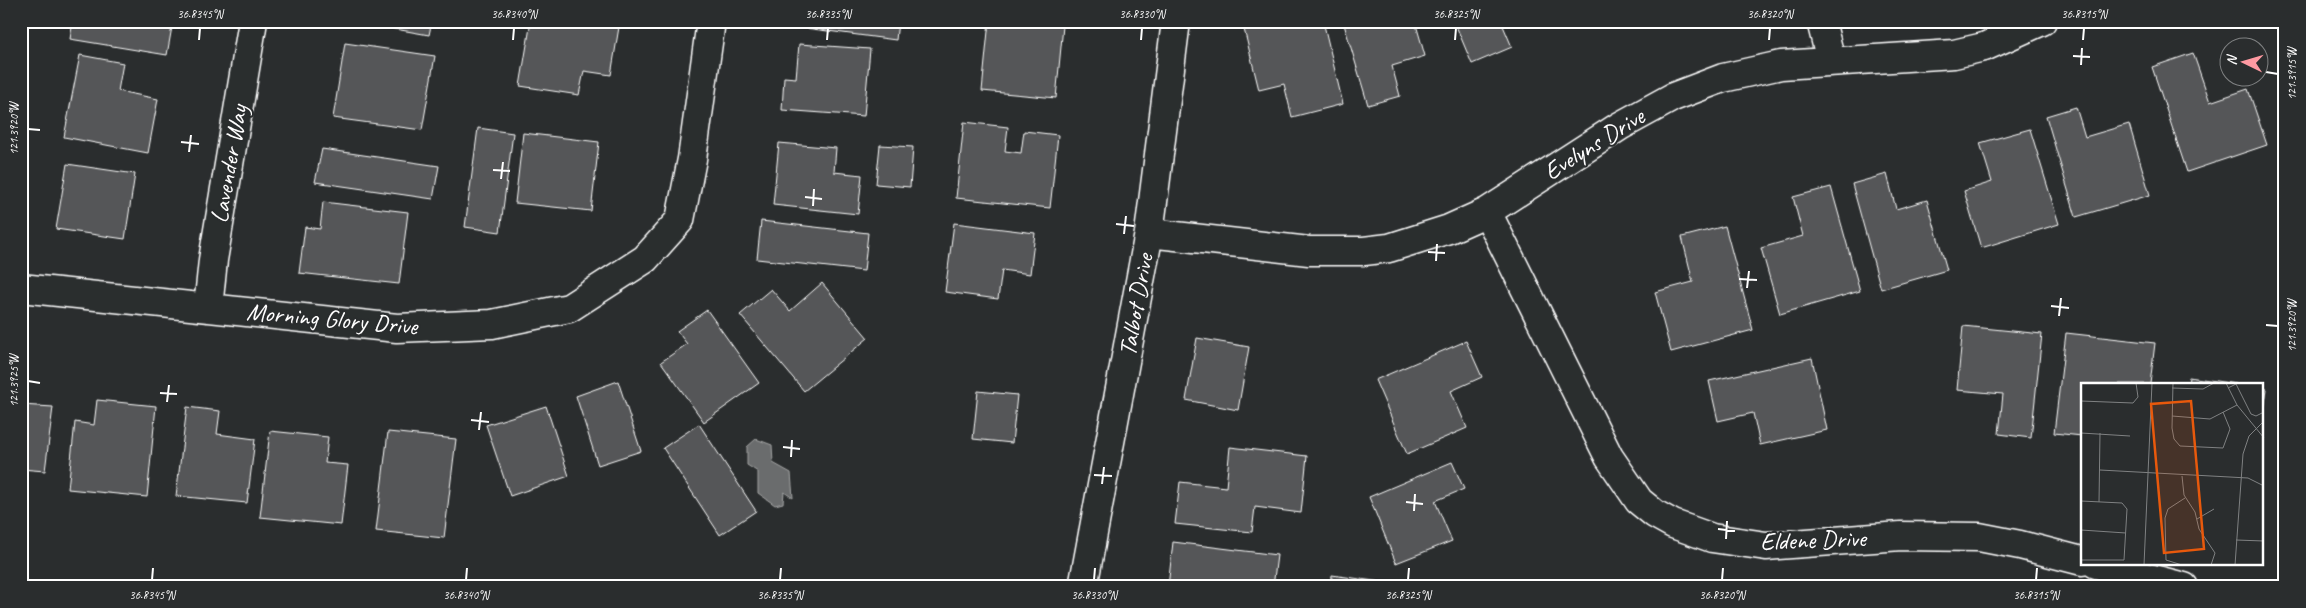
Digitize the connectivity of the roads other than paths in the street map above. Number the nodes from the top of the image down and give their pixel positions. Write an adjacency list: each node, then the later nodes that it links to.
1 (253, 21): 10 (street, Lavender Way)
2 (711, 21): 10 (street, Morning Glory Drive)
3 (1176, 21): 8 (street, Talbot Drive)
4 (1821, 21): 6 (street)
5 (2042, 21): 6 (street, Evelyns Drive)
6 (1831, 61): 7 (street, Evelyns Drive)
7 (1487, 212): 8 (street, Evelyns Drive); 11 (street, Eldene Drive)
8 (1149, 233): 13 (street, Talbot Drive)
9 (21, 288): 10 (street, Morning Glory Drive)
10 (208, 308)
11 (2081, 561)
12 (2104, 566): 14 (street)
13 (1084, 587)
14 (2184, 587)

